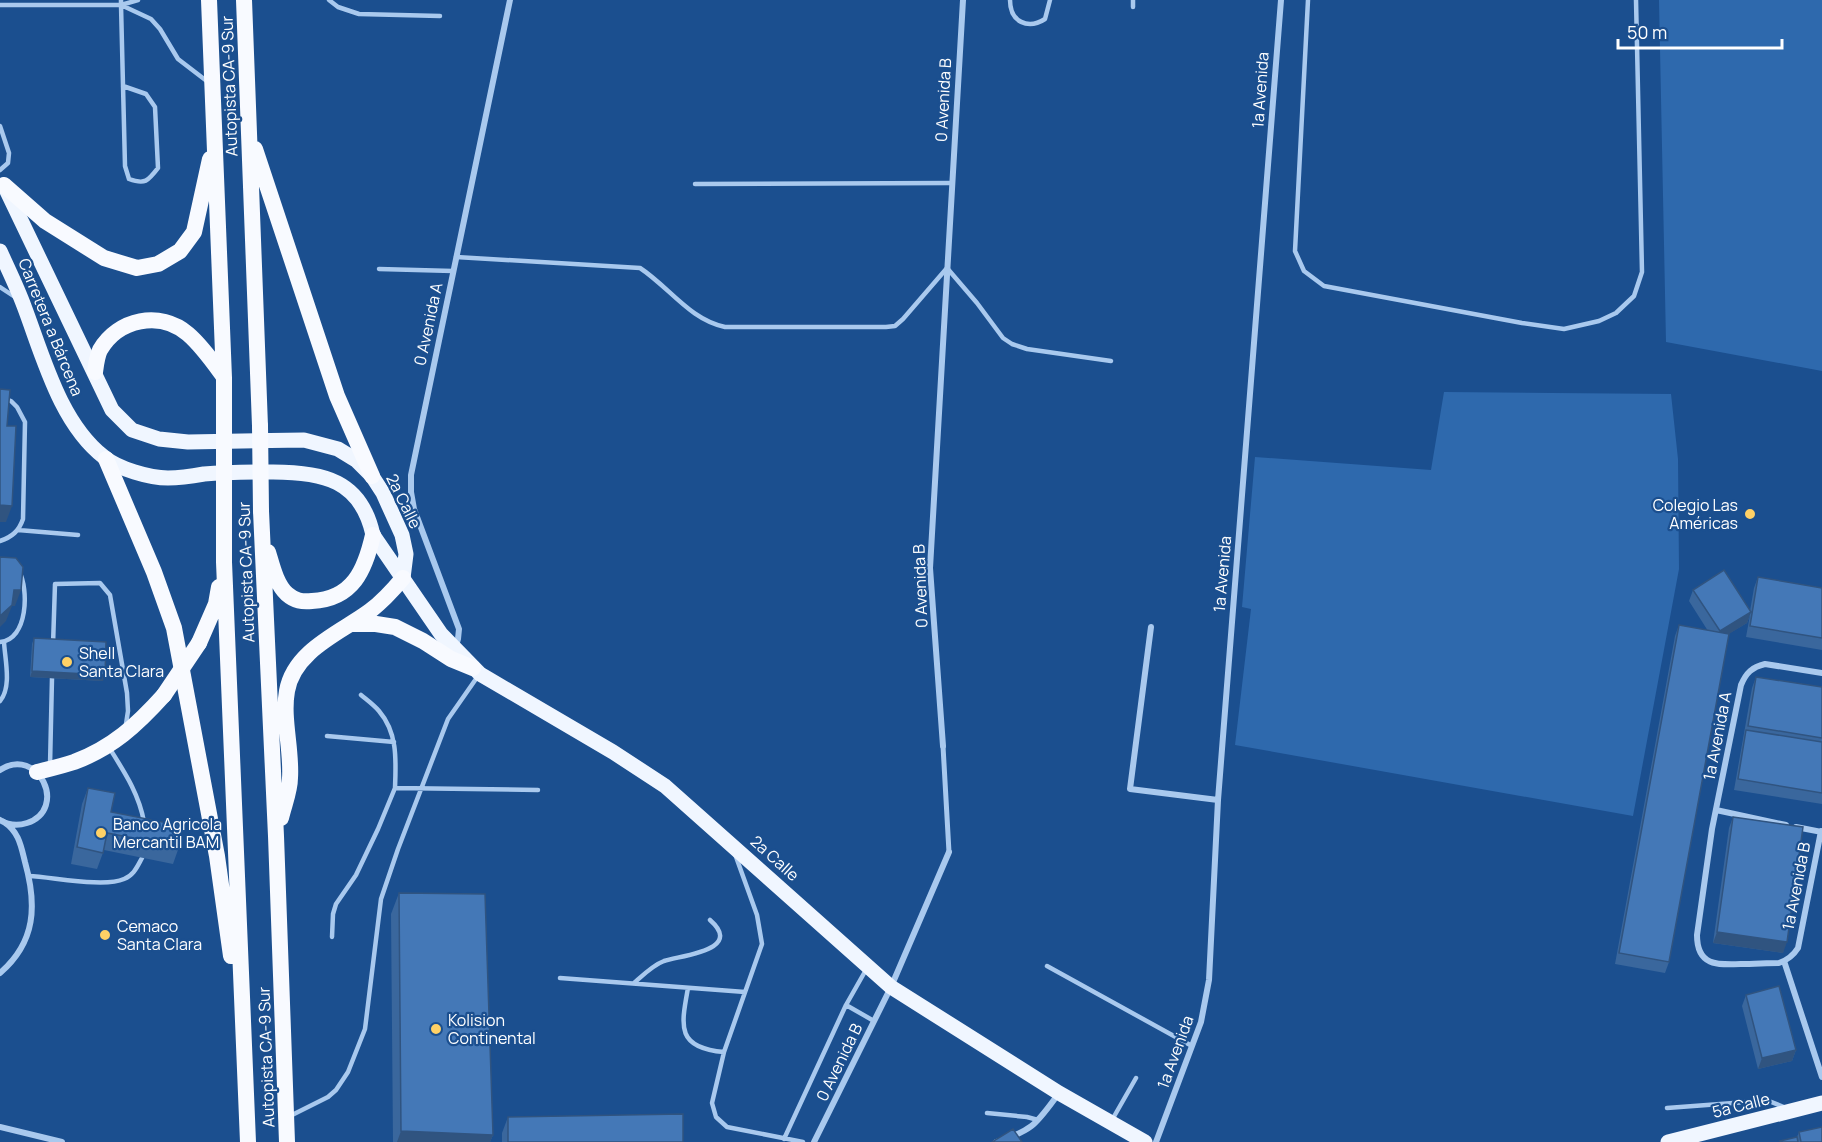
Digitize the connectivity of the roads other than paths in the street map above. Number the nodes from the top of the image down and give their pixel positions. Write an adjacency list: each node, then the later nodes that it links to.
1 (138, 0): 14 (lane)
2 (209, 0): 19 (highway, Autopista CA-9 Sur)
3 (244, 0): 21 (highway, Autopista CA-9 Sur)
4 (329, 0): 17 (lane)
5 (510, 0): 27 (street, 0 Avenida A)
6 (963, 0): 24 (street, 0 Avenida B)
7 (1010, 0): 8 (lane)
8 (1050, 0)
9 (1133, 0): 16 (lane)
10 (1281, 0): 67 (street, 1a Avenida)
11 (1308, 0): 12 (lane)
12 (1636, 0)
13 (45, 2): 14 (lane); 15 (lane)
14 (121, 2): 18 (lane); 19 (lane)
15 (0, 5)
16 (1133, 7)
17 (440, 16)
18 (123, 86): 18 (lane)
19 (213, 86): 22 (highway, Autopista CA-9 Sur)
20 (0, 126): 23 (lane)
21 (249, 131): 38 (highway); 40 (highway, Autopista CA-9 Sur, bridge)
22 (215, 135): 23 (highway); 35 (highway, Autopista CA-9 Sur)
23 (1, 179): 34 (main road, Carretera a Bárcena)
24 (952, 183): 25 (lane); 28 (street, 0 Avenida B)
25 (695, 184)
26 (0, 251): 32 (main road, Carretera a Bárcena)
27 (456, 258): 28 (lane); 30 (street, 0 Avenida A)
28 (947, 268): 33 (lane); 61 (street, 0 Avenida B)
29 (380, 269): 30 (lane)
30 (453, 271): 51 (street, 0 Avenida A)
31 (0, 287): 32 (lane)
32 (23, 302): 37 (main road, Carretera a Bárcena)
33 (1111, 361)
34 (95, 372): 35 (highway); 38 (main road, Carretera a Bárcena)
35 (224, 378): 44 (highway, Autopista CA-9 Sur, bridge)
36 (0, 397): 39 (lane)
37 (106, 459): 42 (main road, Carretera a Bárcena); 91 (highway)
38 (372, 476): 46 (main road, 2a Calle)
39 (18, 530): 41 (lane); 43 (lane)
40 (261, 531): 42 (highway); 73 (highway, Autopista CA-9 Sur)
41 (78, 535)
42 (373, 536): 46 (main road, 2a Calle)
43 (0, 541)
44 (224, 562): 57 (highway, bridge); 91 (highway, Autopista CA-9 Sur)
45 (14, 568): 49 (lane)
46 (403, 578): 47 (highway); 51 (main road, 2a Calle)
47 (353, 624): 52 (highway); 73 (highway)
48 (1151, 627): 67 (street)
49 (2, 642): 56 (lane)
50 (53, 645): 57 (lane)
51 (455, 649): 52 (main road, 2a Calle)
52 (476, 671): 65 (lane); 75 (main road, 2a Calle)
53 (1822, 673): 68 (street, 1a Avenida A)
54 (52, 678): 63 (lane)
55 (361, 694): 59 (lane)
56 (0, 701)
57 (124, 733): 60 (highway)
58 (327, 736): 59 (lane)
59 (394, 742): 64 (lane)
60 (108, 746): 63 (highway); 71 (lane)
61 (943, 746): 76 (street, 0 Avenida B)
62 (1, 768): 63 (street)
63 (43, 770): 70 (street)
64 (395, 788): 65 (lane); 80 (lane)
65 (422, 788): 66 (lane); 102 (lane)
66 (538, 790)
67 (1218, 800): 93 (street, 1a Avenida)
68 (1716, 810): 72 (street); 81 (street, 1a Avenida A)
69 (2, 821): 70 (street); 74 (street)
70 (33, 821): 74 (street)
71 (145, 826)
72 (1822, 831): 81 (street, 1a Avenida B)
73 (276, 836): 102 (highway, Autopista CA-9 Sur)
74 (20, 841): 78 (street)
75 (731, 843): 82 (main road, 2a Calle); 89 (lane)
76 (949, 852): 87 (street, 0 Avenida B)
77 (142, 858): 78 (lane)
78 (29, 876): 84 (street)
79 (710, 920): 86 (lane)
80 (332, 937)
81 (1784, 961): 95 (street)
82 (868, 966): 87 (main road, 2a Calle); 90 (lane)
83 (1047, 966): 93 (lane)
84 (0, 973)
85 (560, 978): 86 (lane)
86 (634, 983): 88 (lane)
87 (891, 987): 92 (street, 0 Avenida B); 97 (main road, 2a Calle)
88 (688, 988): 89 (lane); 94 (lane)
89 (745, 992): 94 (lane)
90 (846, 1005): 92 (lane); 106 (lane)
91 (243, 1010): 109 (highway, Autopista CA-9 Sur)
92 (874, 1021): 112 (street, 0 Avenida B)
93 (1192, 1046): 115 (street, 1a Avenida)
94 (724, 1052): 106 (lane)
95 (1822, 1077)
96 (1136, 1078): 104 (lane)
97 (1059, 1093): 103 (street); 104 (main road, 2a Calle)
98 (1822, 1103): 100 (main road, 5a Calle)
99 (1667, 1108): 100 (lane)
100 (1791, 1110): 107 (main road, 5a Calle)
101 (987, 1113): 103 (lane)
102 (286, 1118): 110 (highway, Autopista CA-9 Sur)
103 (1038, 1120): 113 (street)
104 (1111, 1123): 114 (main road, 2a Calle)
105 (0, 1127): 108 (street)
106 (783, 1138): 111 (lane)
107 (1695, 1138): 116 (main road, 5a Calle)
108 (62, 1142)
109 (248, 1142)
110 (287, 1142)
111 (803, 1142)
112 (814, 1142)
113 (996, 1142)
114 (1145, 1142)
115 (1156, 1142)
116 (1668, 1142)

